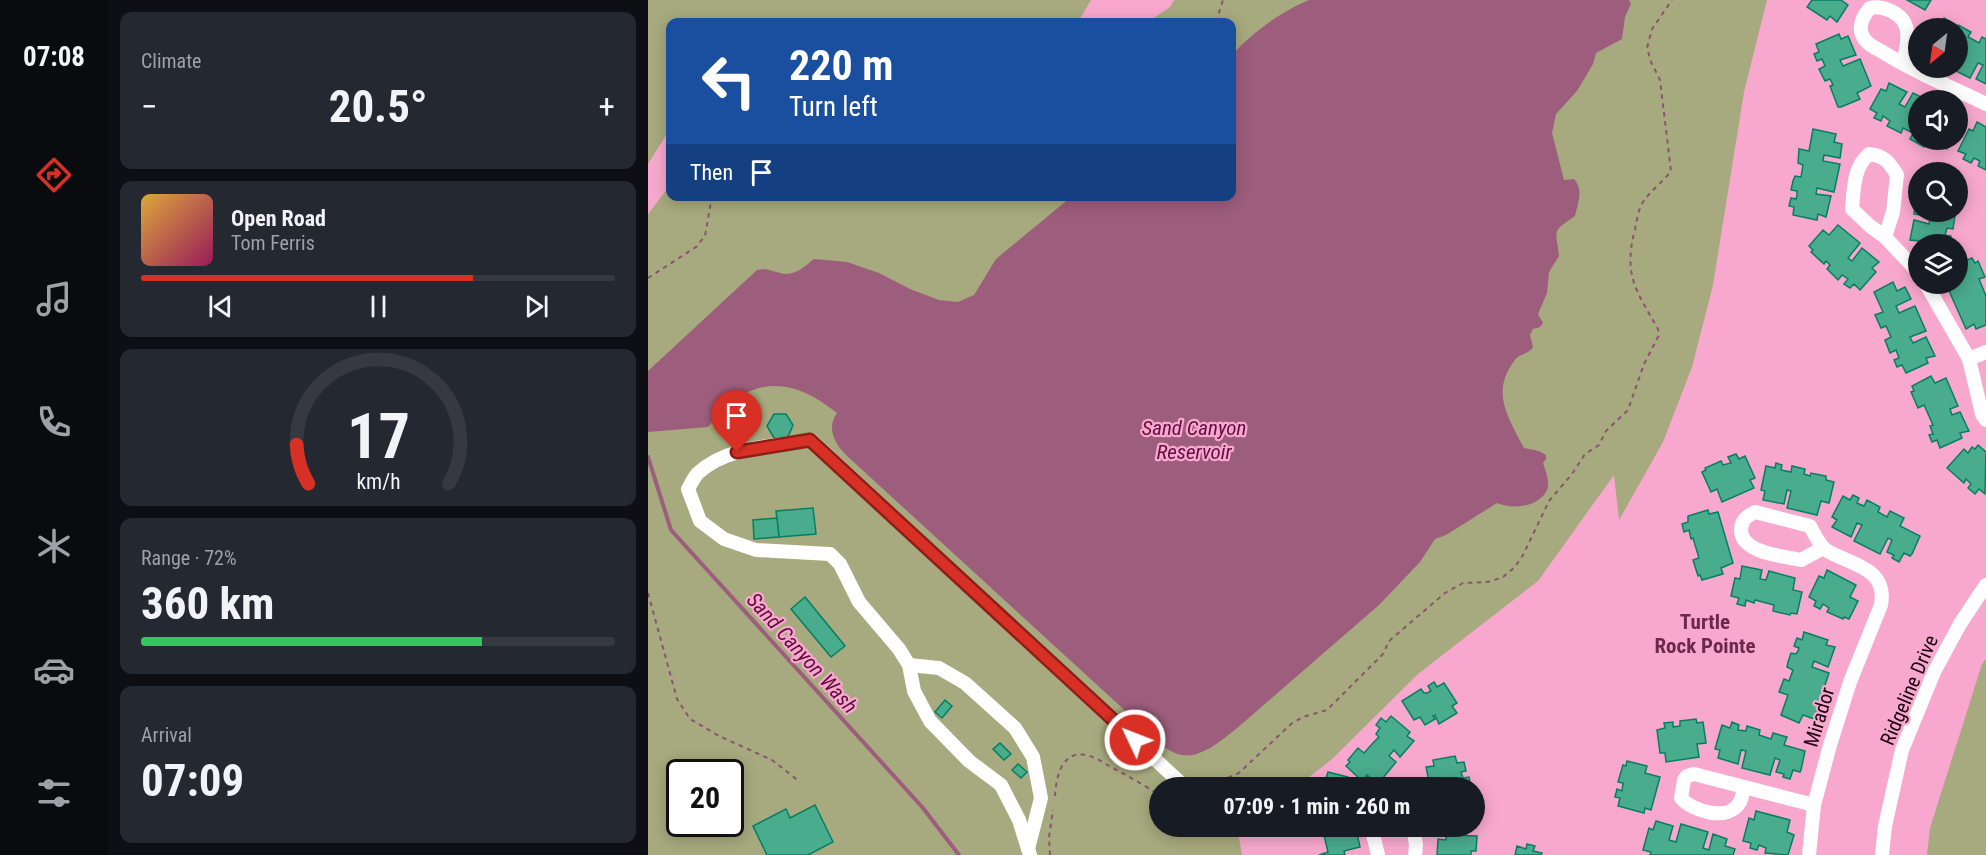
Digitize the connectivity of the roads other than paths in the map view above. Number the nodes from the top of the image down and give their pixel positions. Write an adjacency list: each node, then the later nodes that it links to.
1 (1903, 64): 2 (street)
2 (1986, 104)
3 (1885, 237): 3 (street); 4 (street)
4 (1908, 261)
5 (1932, 294): 7 (street)
6 (1986, 352): 7 (street)
7 (1969, 359): 8 (street)
8 (1986, 420)
9 (1823, 549): 9 (street); 14 (street, Mirador)
10 (1986, 585): 21 (street, Ridgeline Drive)
11 (909, 665): 12 (street); 17 (street); 17 (street)
12 (1174, 777)
13 (1744, 788): 14 (street)
14 (1814, 805): 20 (street, Mirador)
15 (1374, 837): 18 (street)
16 (1415, 837): 19 (street)
17 (1028, 853)
18 (1378, 855)
19 (1415, 855)
20 (1809, 855)
21 (1882, 855)

